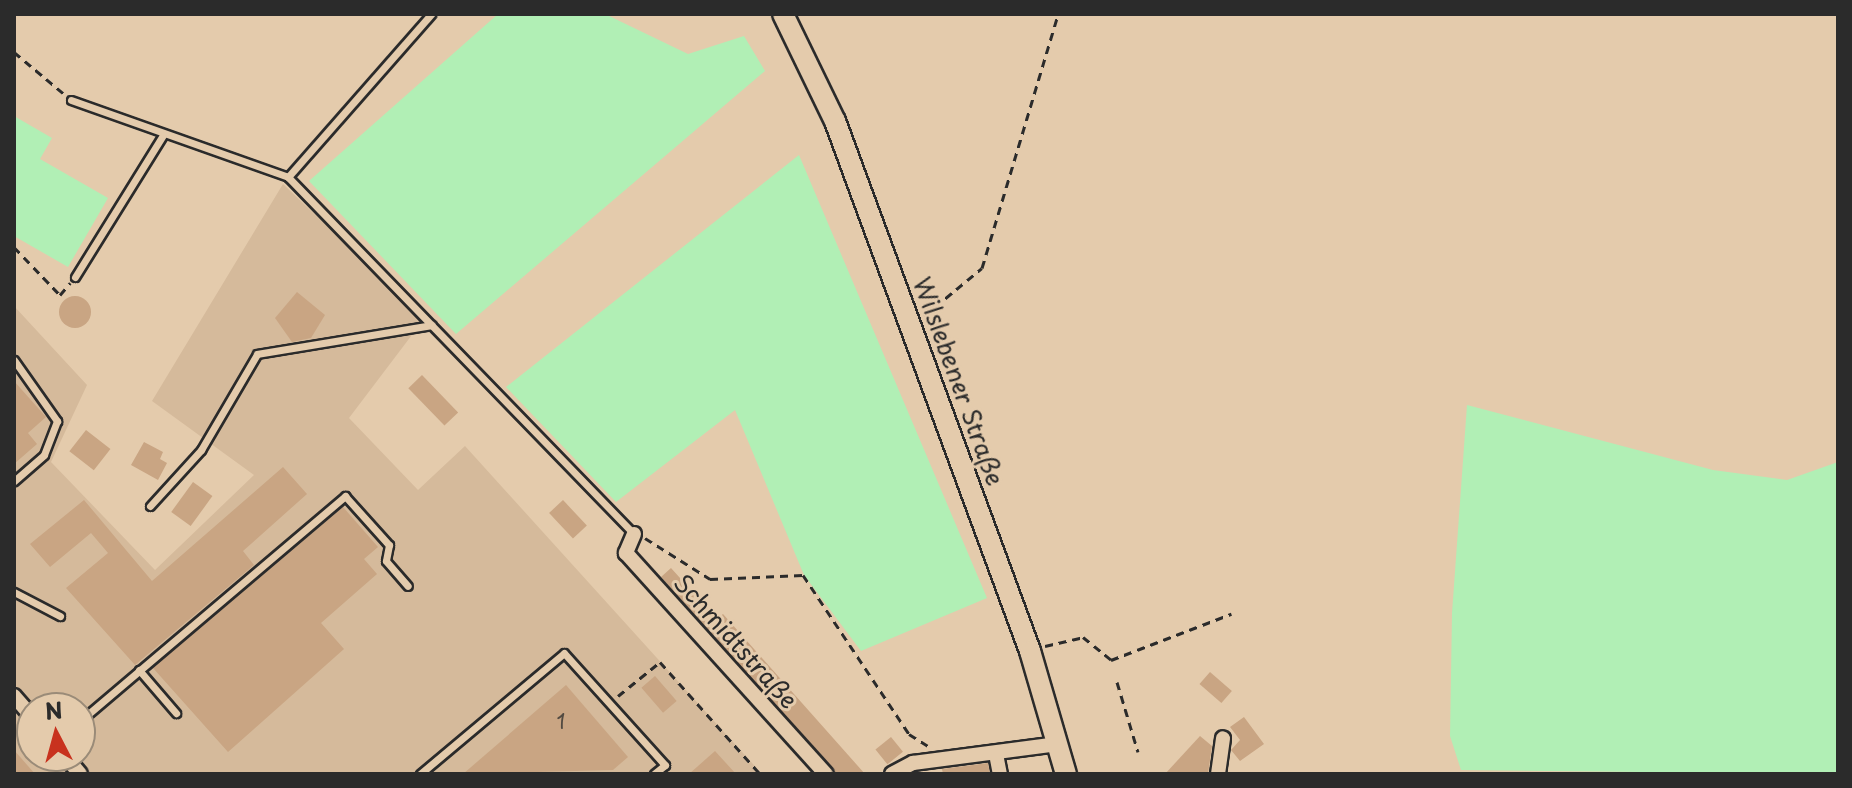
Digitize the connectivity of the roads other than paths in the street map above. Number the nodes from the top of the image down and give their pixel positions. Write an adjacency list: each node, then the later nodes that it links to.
1 (431, 14): 5 (lane)
2 (783, 14): 18 (street, Wilslebener Straße)
3 (71, 100): 4 (lane)
4 (163, 135): 5 (lane); 6 (lane)
5 (288, 177): 7 (lane)
6 (75, 277)
7 (432, 325): 10 (lane); 11 (lane)
8 (14, 360): 9 (lane)
9 (14, 481)
10 (150, 506)
11 (634, 534): 23 (street, Schmidtstraße)
12 (408, 586): 15 (lane)
13 (14, 592): 14 (lane)
14 (60, 616)
15 (139, 670): 16 (lane); 17 (lane)
16 (96, 707)
17 (176, 713)
18 (1056, 738): 20 (street); 26 (street, Wilslebener Straße)
19 (1223, 738): 27 (street)
20 (996, 754): 24 (street); 25 (street)
21 (420, 774): 22 (lane)
22 (654, 774)
23 (826, 774)
24 (892, 774)
25 (1000, 774)
26 (1066, 774)
27 (1218, 774)

